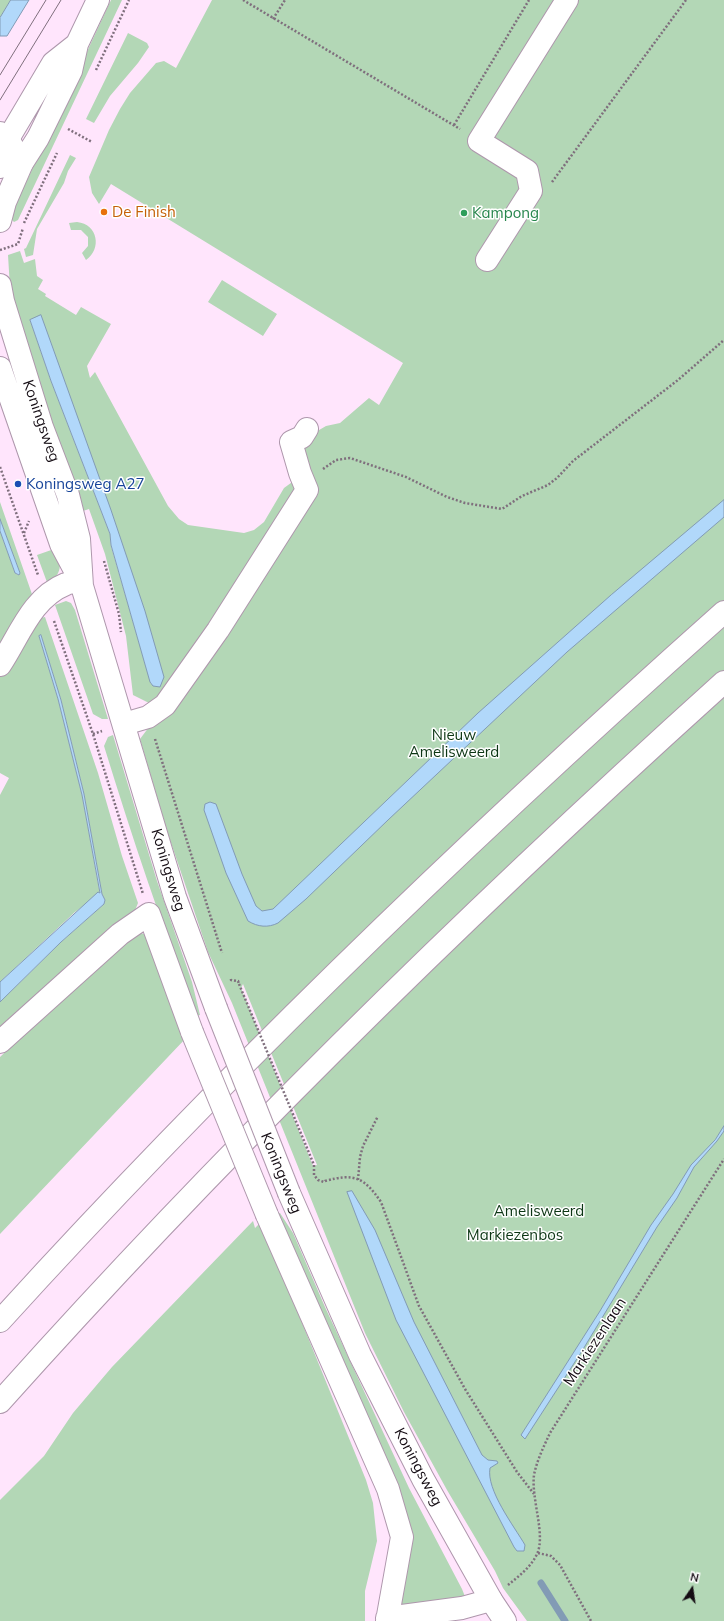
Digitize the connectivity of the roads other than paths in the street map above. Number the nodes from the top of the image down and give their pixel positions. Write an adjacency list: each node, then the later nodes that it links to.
1 (98, 0): 3 (main road)
2 (566, 0): 8 (main road)
3 (77, 44): 4 (main road); 5 (main road)
4 (3, 143): 5 (main road)
5 (22, 163): 6 (main road); 7 (main road)
6 (0, 167)
7 (0, 221)
8 (487, 260)
9 (1, 290): 12 (main road, Koningsweg)
10 (0, 368): 12 (main road, Koningsweg)
11 (307, 429): 16 (main road)
12 (81, 580): 14 (main road); 16 (main road, Koningsweg)
13 (724, 612): 18 (main road)
14 (0, 665)
15 (724, 682): 19 (main road)
16 (124, 724): 20 (main road, Koningsweg, bridge)
17 (0, 1042): 21 (main road, Koningsweg, bridge)
18 (0, 1321)
19 (0, 1402)
20 (491, 1600): 21 (main road, Koningsweg); 22 (main road, Koningsweg)
21 (387, 1620)
22 (505, 1621)

